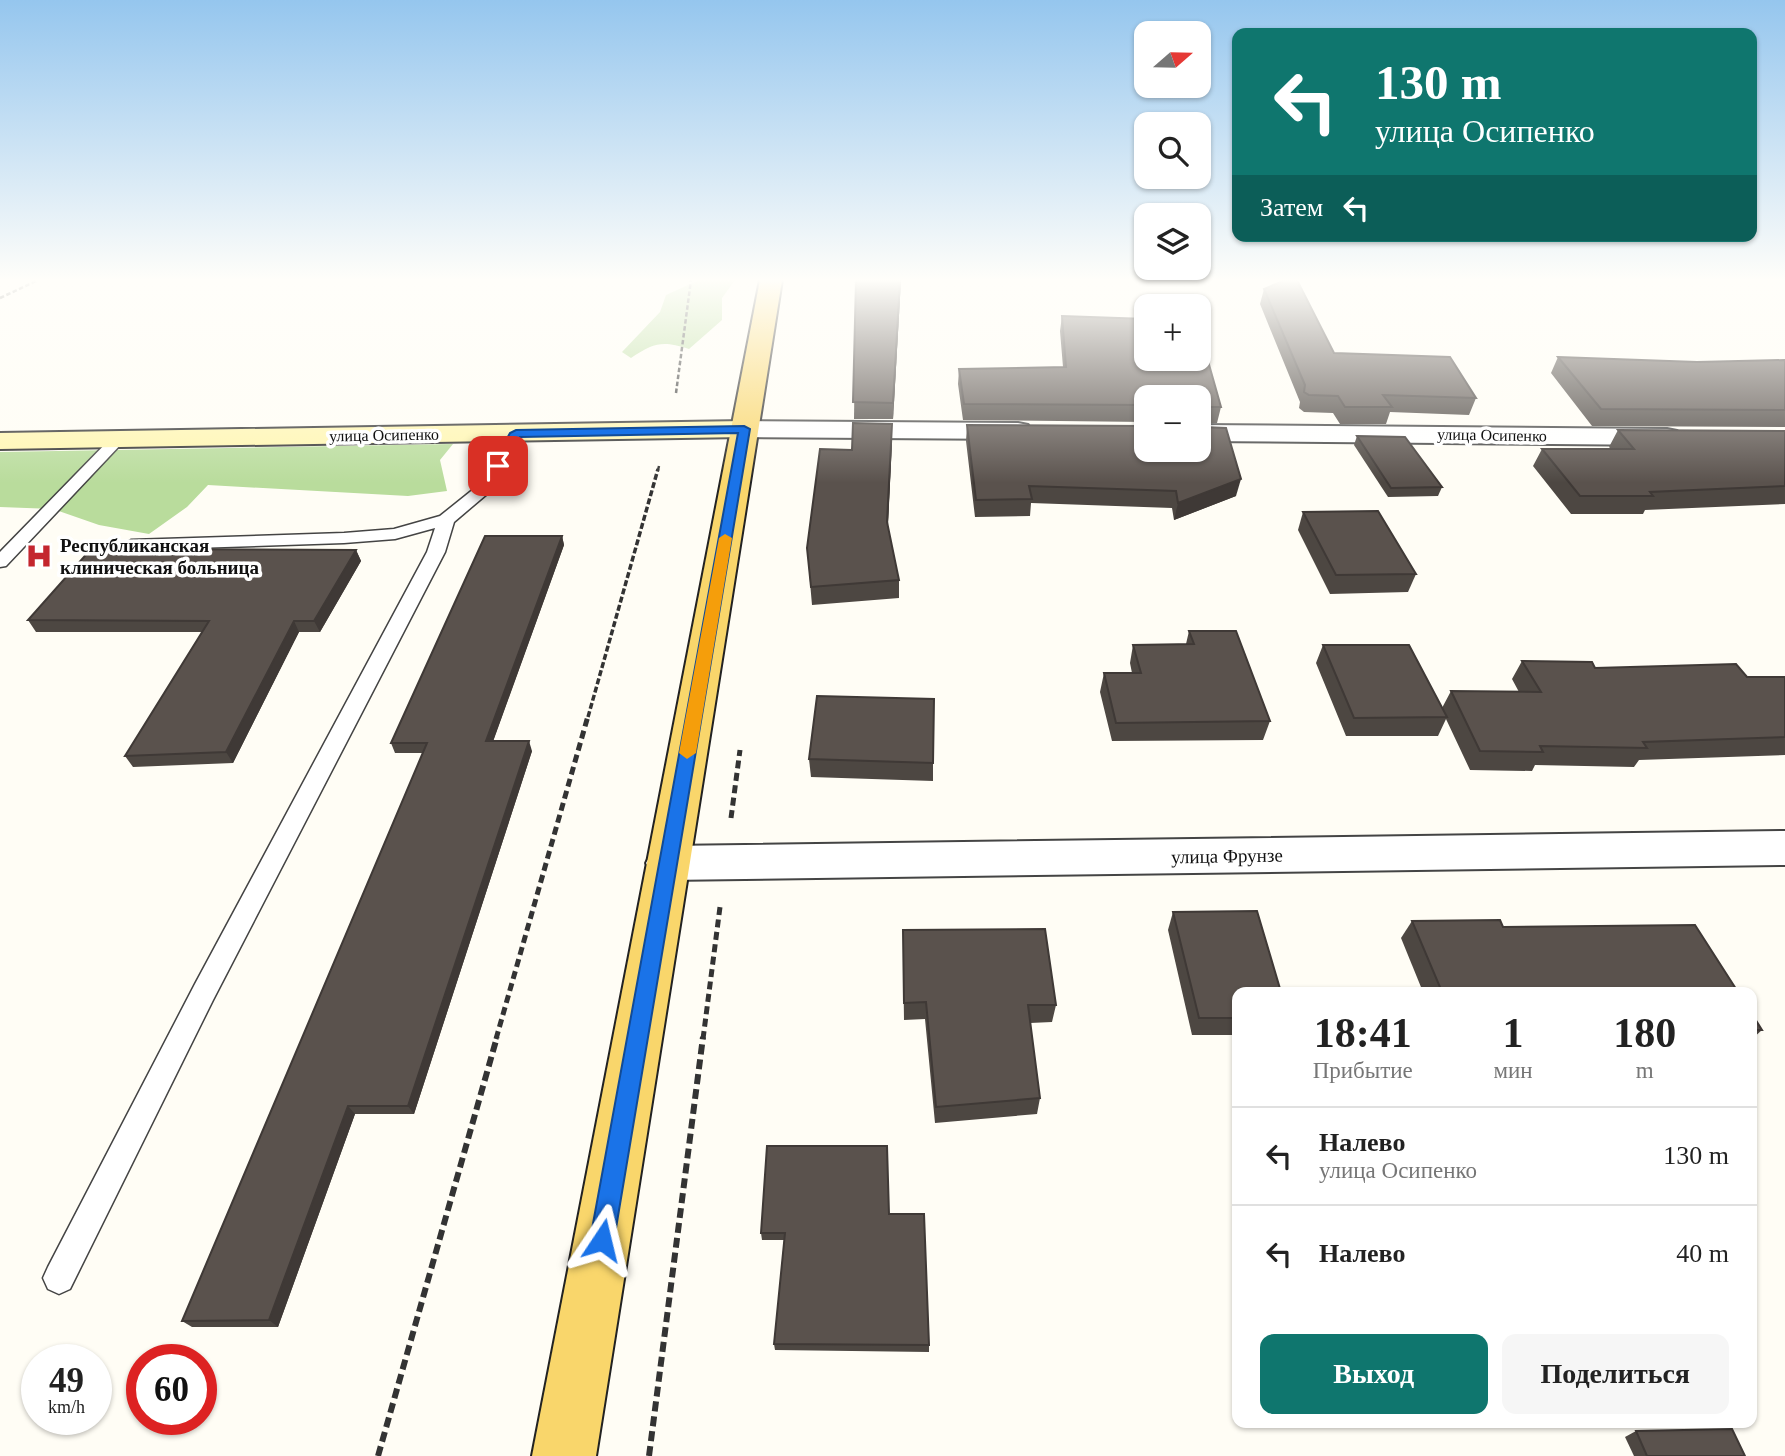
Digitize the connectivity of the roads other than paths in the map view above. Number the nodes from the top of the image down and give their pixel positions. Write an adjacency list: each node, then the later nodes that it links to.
1 (759, 348): 2 (main road)
2 (744, 429): 3 (street, улица Осипенко); 4 (street, улица Осипенко); 13 (main road)
3 (1050, 431)
4 (516, 433): 7 (street, улица Осипенко); 9 (lane)
5 (1211, 433): 6 (street, улица Осипенко)
6 (1687, 437)
7 (119, 438): 8 (street, улица Осипенко); 11 (lane)
8 (0, 441)
9 (446, 520): 10 (lane); 14 (lane)
10 (131, 545)
11 (0, 562)
12 (1785, 848): 13 (street, улица Фрунзе)
13 (668, 863): 15 (main road)
14 (59, 1278)
15 (564, 1456)

